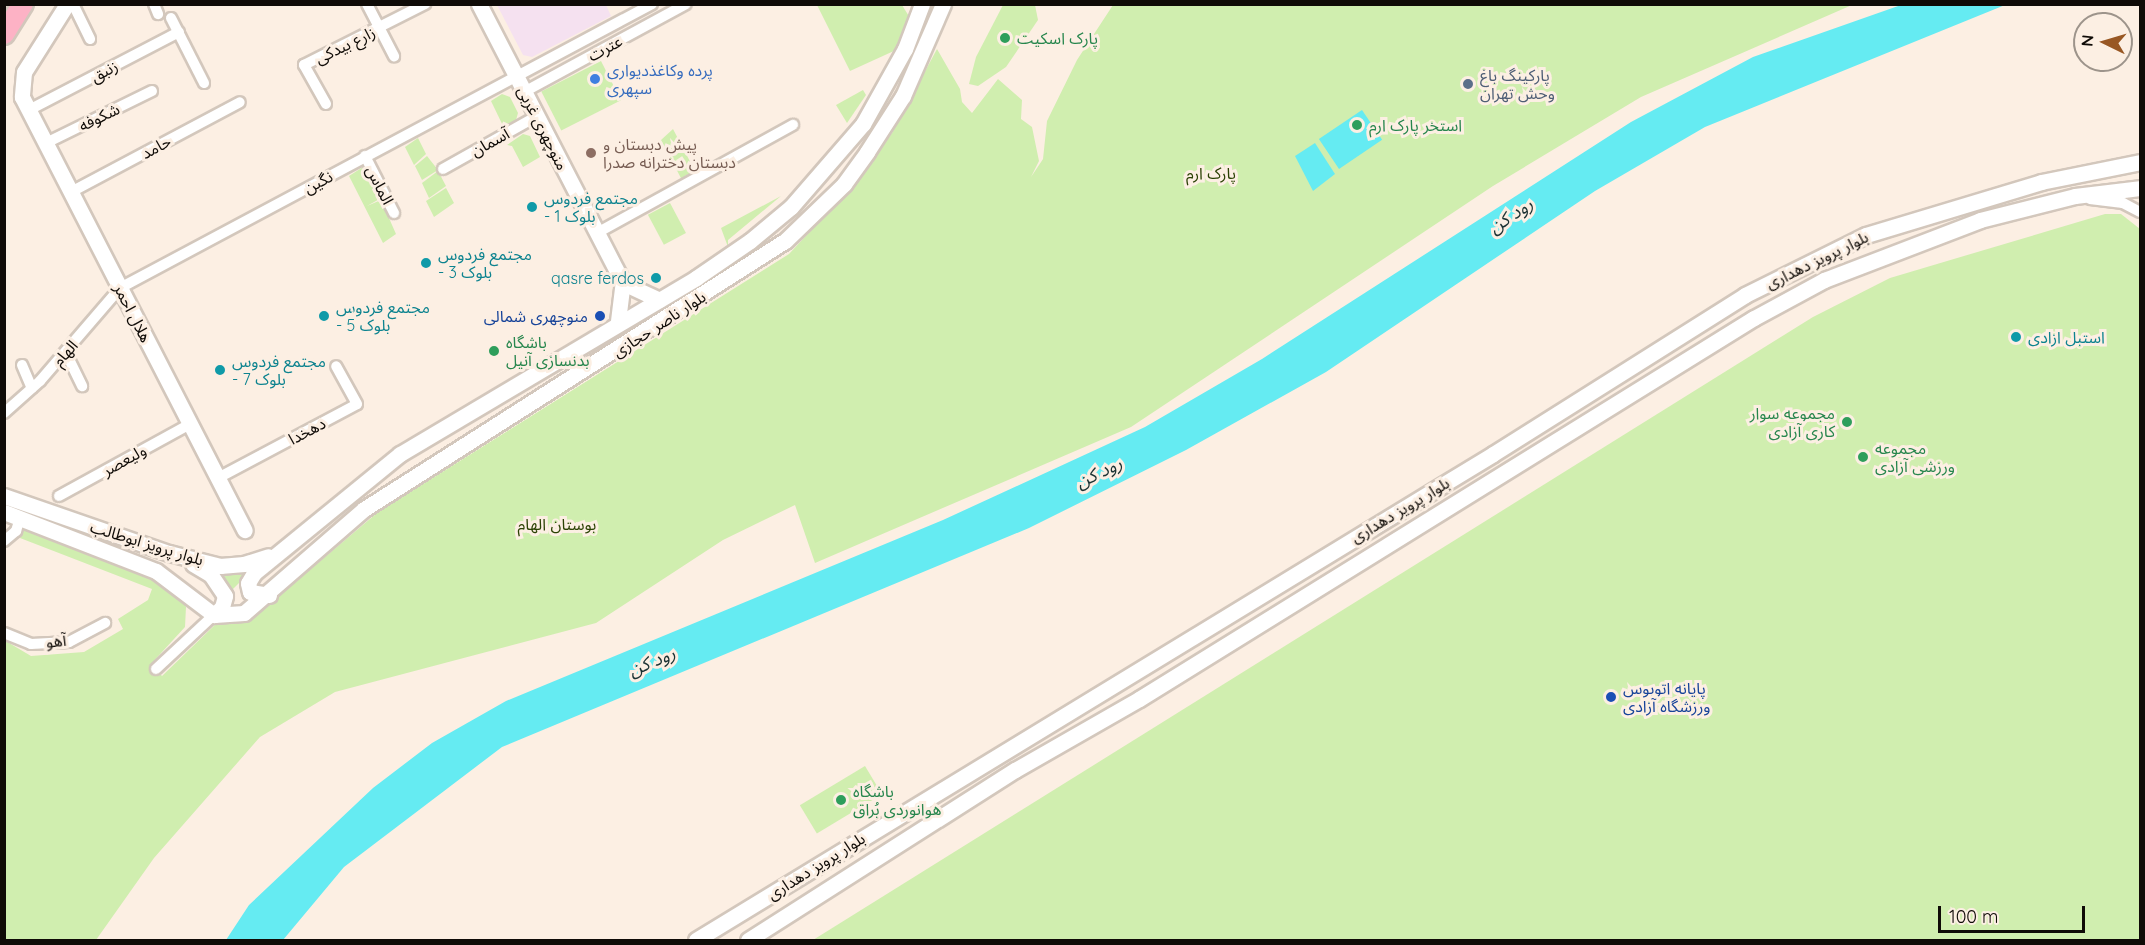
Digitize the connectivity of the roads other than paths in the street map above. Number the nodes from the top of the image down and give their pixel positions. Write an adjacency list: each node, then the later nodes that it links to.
1 (23, 4): 14 (highway)
2 (67, 4): 22 (main road)
3 (73, 4): 15 (street)
4 (367, 4): 12 (street)
5 (425, 4): 12 (street, زارع بیدکی)
6 (479, 4): 17 (main road, منوچهری غربی)
7 (652, 4): 17 (street, نگین)
8 (686, 4): 20 (street, عترت)
9 (922, 4): 38 (main road, بلوار ناصر حجازی)
10 (943, 4): 56 (main road, بلوار ناصر حجازی)
11 (171, 18): 13 (street)
12 (379, 29): 16 (street); 23 (street, زارع بیدکی)
13 (179, 32): 18 (street); 22 (street, زنبق)
14 (4, 34)
15 (90, 39)
16 (394, 56)
17 (516, 76): 20 (main road, منوچهری غربی); 27 (street, نگین)
18 (204, 83)
19 (152, 91): 26 (street, شکوفه)
20 (524, 92): 24 (main road, منوچهری غربی)
21 (240, 102): 31 (street, حامد)
22 (26, 104): 26 (main road, هلال احمر)
23 (326, 104)
24 (537, 116): 29 (street, آسمان); 35 (main road, منوچهری غربی)
25 (793, 125): 35 (street)
26 (46, 143): 31 (main road, هلال احمر)
27 (365, 156): 34 (street, الماس); 37 (street, نگین)
28 (2140, 162): 61 (main road, بلوار پرویز دهداری)
29 (443, 169)
30 (2140, 188): 32 (main road, بلوار پرویز دهداری)
31 (71, 192): 37 (main road, هلال احمر)
32 (2075, 196): 33 (street); 62 (main road, بلوار پرویز دهداری)
33 (2140, 212)
34 (394, 213)
35 (597, 233): 36 (main road, منوچهری غربی)
36 (623, 284): 38 (main road); 39 (main road)
37 (120, 288): 40 (street, الهام); 46 (main road, هلال احمر)
38 (659, 300): 39 (main road, بلوار ناصر حجازی)
39 (618, 321): 54 (main road, بلوار ناصر حجازی)
40 (66, 353): 43 (street); 44 (street, الهام)
41 (22, 365): 44 (street)
42 (336, 366): 47 (street, دهخدا)
43 (82, 386)
44 (32, 388): 45 (street, الهام)
45 (4, 413)
46 (190, 424): 47 (main road, هلال احمر); 49 (street, ولیعصر)
47 (218, 478): 52 (main road, هلال احمر)
48 (4, 496): 55 (main road, بلوار پرویز ابوطالب)
49 (58, 496)
50 (4, 512): 51 (main road, بلوار پرویز ابوطالب)
51 (21, 518): 53 (street); 57 (main road, بلوار پرویز ابوطالب)
52 (245, 530)
53 (4, 541)
54 (290, 547): 55 (main road, بلوار پرویز ابوطالب); 56 (main road, بلوار ناصر حجازی)
55 (169, 553): 57 (main road)
56 (269, 595): 57 (main road)
57 (214, 615): 60 (street)
58 (105, 623): 59 (street, آهو)
59 (4, 633)
60 (156, 669)
61 (696, 940)
62 (748, 940)

